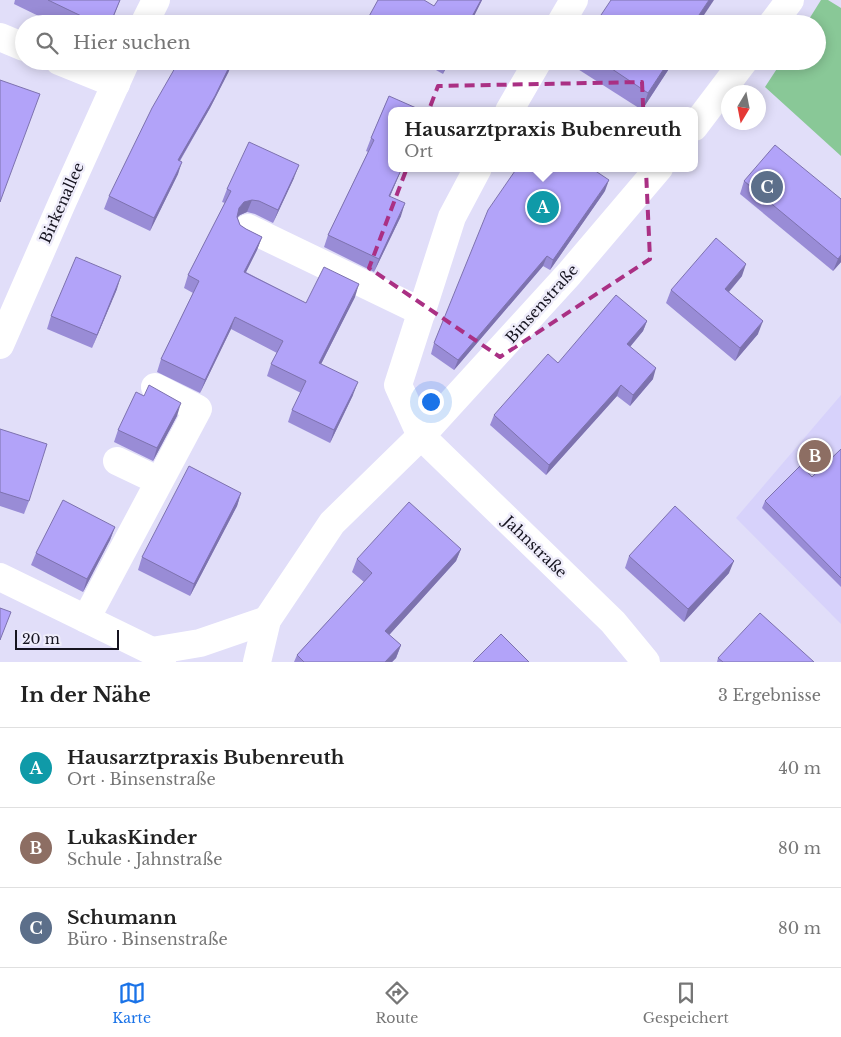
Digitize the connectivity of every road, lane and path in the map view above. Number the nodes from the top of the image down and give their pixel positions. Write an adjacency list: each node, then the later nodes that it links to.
1 (156, 0): 4 (street)
2 (574, 0): 5 (street)
3 (790, 0): 6 (street)
4 (148, 15)
5 (565, 15)
6 (779, 15)
7 (0, 37): 8 (street)
8 (15, 43)
9 (106, 70): 12 (street)
10 (533, 70): 13 (street)
11 (737, 70): 14 (street)
12 (121, 73): 19 (street, Birkenallee)
13 (511, 107)
14 (698, 121)
15 (476, 172): 18 (street)
16 (656, 172): 21 (street, Binsenstraße)
17 (248, 228): 18 (street)
18 (422, 312): 21 (street)
19 (0, 345)
20 (156, 387): 23 (street)
21 (421, 436): 26 (street, Binsenstraße); 29 (street, Jahnstraße)
22 (117, 461): 23 (street)
23 (159, 482): 25 (street)
24 (0, 577): 25 (street)
25 (86, 619): 27 (street)
26 (267, 620): 27 (street); 28 (street, Binsenstraße)
27 (157, 657)
28 (257, 662)
29 (646, 662)

